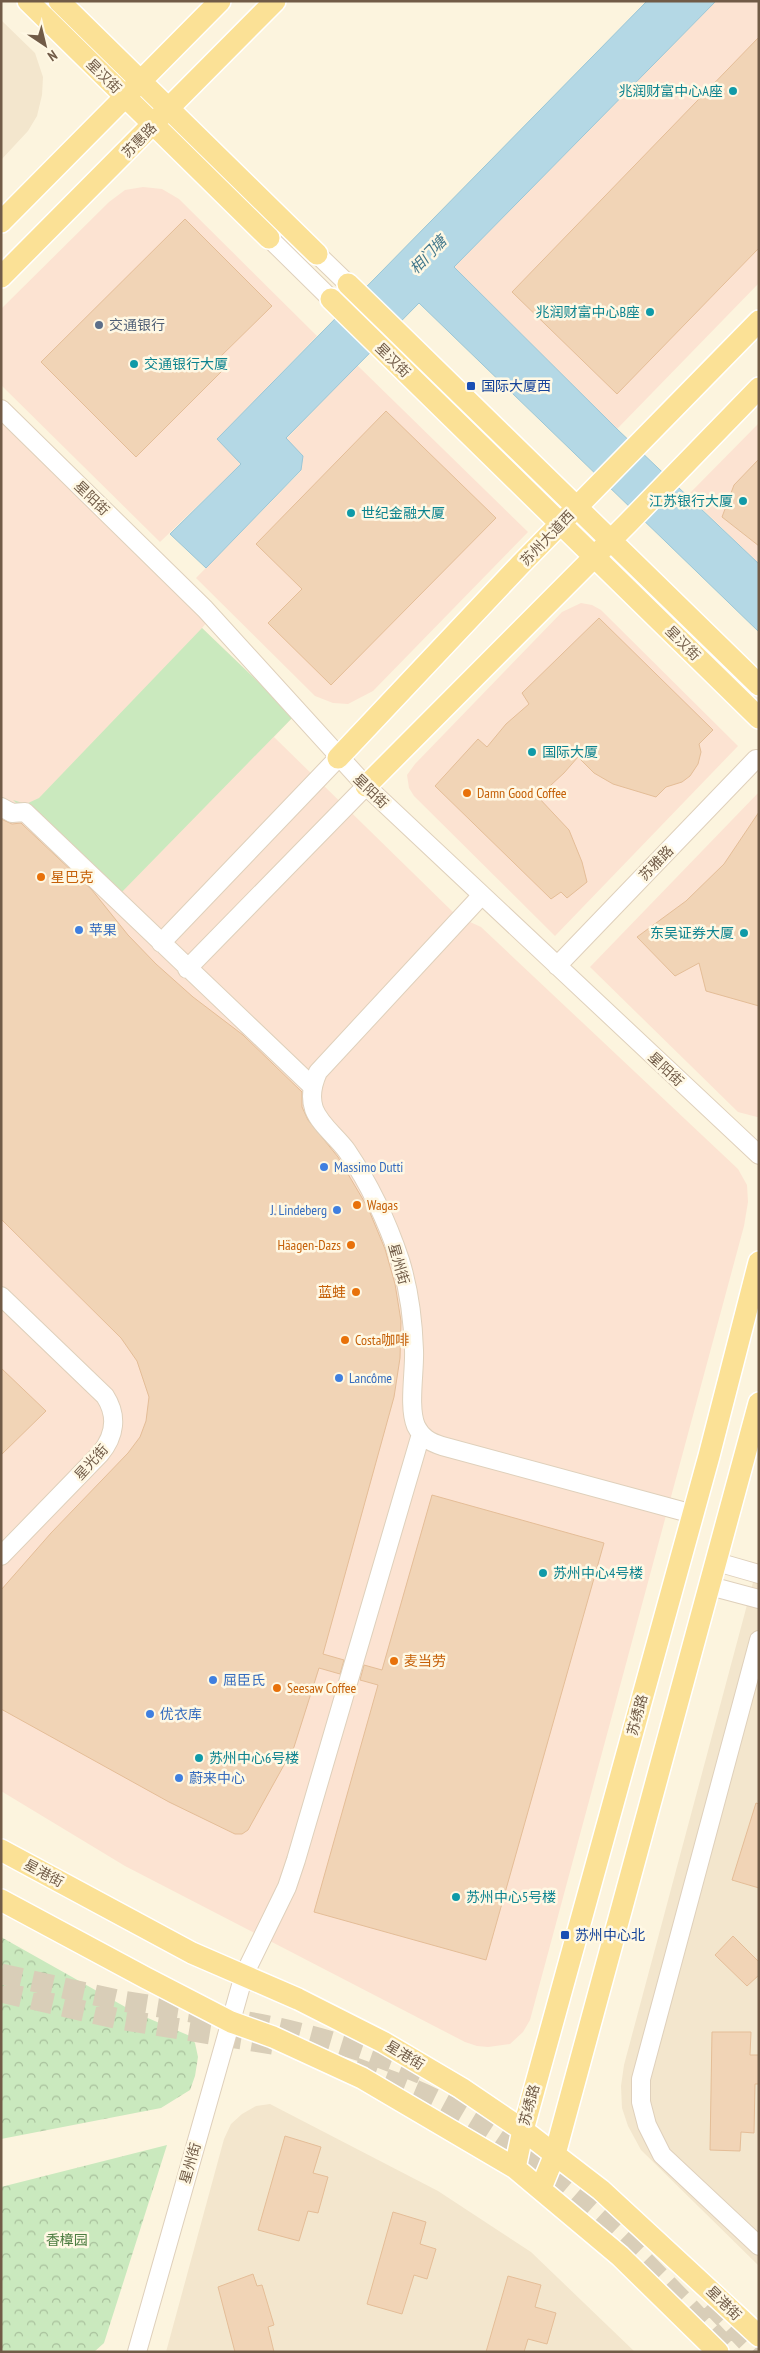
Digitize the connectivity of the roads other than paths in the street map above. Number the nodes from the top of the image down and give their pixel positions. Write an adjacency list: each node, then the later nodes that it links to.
1 (28, 1): 6 (main road, 星汉街)
2 (59, 1): 5 (main road, 星汉街)
3 (220, 1): 5 (main road)
4 (275, 1): 7 (main road, 苏惠路)
5 (141, 82): 6 (main road); 7 (main road, 星汉街)
6 (126, 97): 8 (main road, 星汉街); 9 (main road)
7 (169, 110): 8 (main road, 苏惠路); 11 (main road, 星汉街)
8 (154, 125): 10 (main road, 星汉街); 12 (main road, 苏惠路)
9 (1, 222)
10 (269, 238): 14 (street, 星汉街)
11 (317, 254): 13 (street, 星汉街)
12 (1, 277)
13 (348, 284): 18 (main road, 星汉街)
14 (332, 299): 19 (main road, 星汉街)
15 (759, 321): 18 (main road, 苏州大道西)
16 (759, 388): 20 (main road)
17 (1, 410): 24 (street, 星阳街)
18 (576, 507): 19 (main road, 苏州大道西); 20 (main road, 星汉街)
19 (561, 523): 21 (main road, 星汉街); 24 (main road, 苏州大道西)
20 (609, 540): 21 (main road); 22 (main road, 星汉街)
21 (593, 555): 23 (main road, 星汉街); 26 (main road)
22 (759, 685)
23 (759, 718)
24 (338, 758): 26 (street, 星阳街); 29 (street)
25 (756, 759): 30 (street, 苏雅路)
26 (366, 786): 28 (street, 星阳街); 31 (street)
27 (1, 807): 29 (street)
28 (482, 895): 30 (street, 星阳街); 32 (street)
29 (161, 943): 31 (street)
30 (557, 966): 33 (street, 星阳街)
31 (187, 969): 32 (street)
32 (313, 1087): 37 (street, 星州街)
33 (759, 1155)
34 (759, 1262): 38 (main road, 苏绣路)
35 (1, 1296): 39 (street, 星光街)
36 (759, 1403): 40 (main road)
37 (421, 1434): 38 (street); 47 (street, 星州街)
38 (692, 1514): 49 (main road, 苏绣路)
39 (1, 1556)
40 (717, 1562): 41 (street); 42 (main road)
41 (759, 1574)
42 (710, 1586): 43 (street); 50 (main road)
43 (759, 1598)
44 (759, 1640): 53 (street)
45 (1, 1850): 47 (main road, 星港街)
46 (1, 1900): 48 (main road)
47 (244, 1975): 48 (street, 星州街); 49 (main road, 星港街)
48 (231, 2022): 51 (main road); 55 (street, 星州街)
49 (522, 2130): 50 (main road, 星港街); 51 (main road, 苏绣路)
50 (555, 2154): 52 (main road); 54 (main road, 星港街)
51 (515, 2168): 52 (main road)
52 (541, 2188): 56 (main road)
53 (759, 2246)
54 (759, 2336)
55 (137, 2352)
56 (718, 2352)

